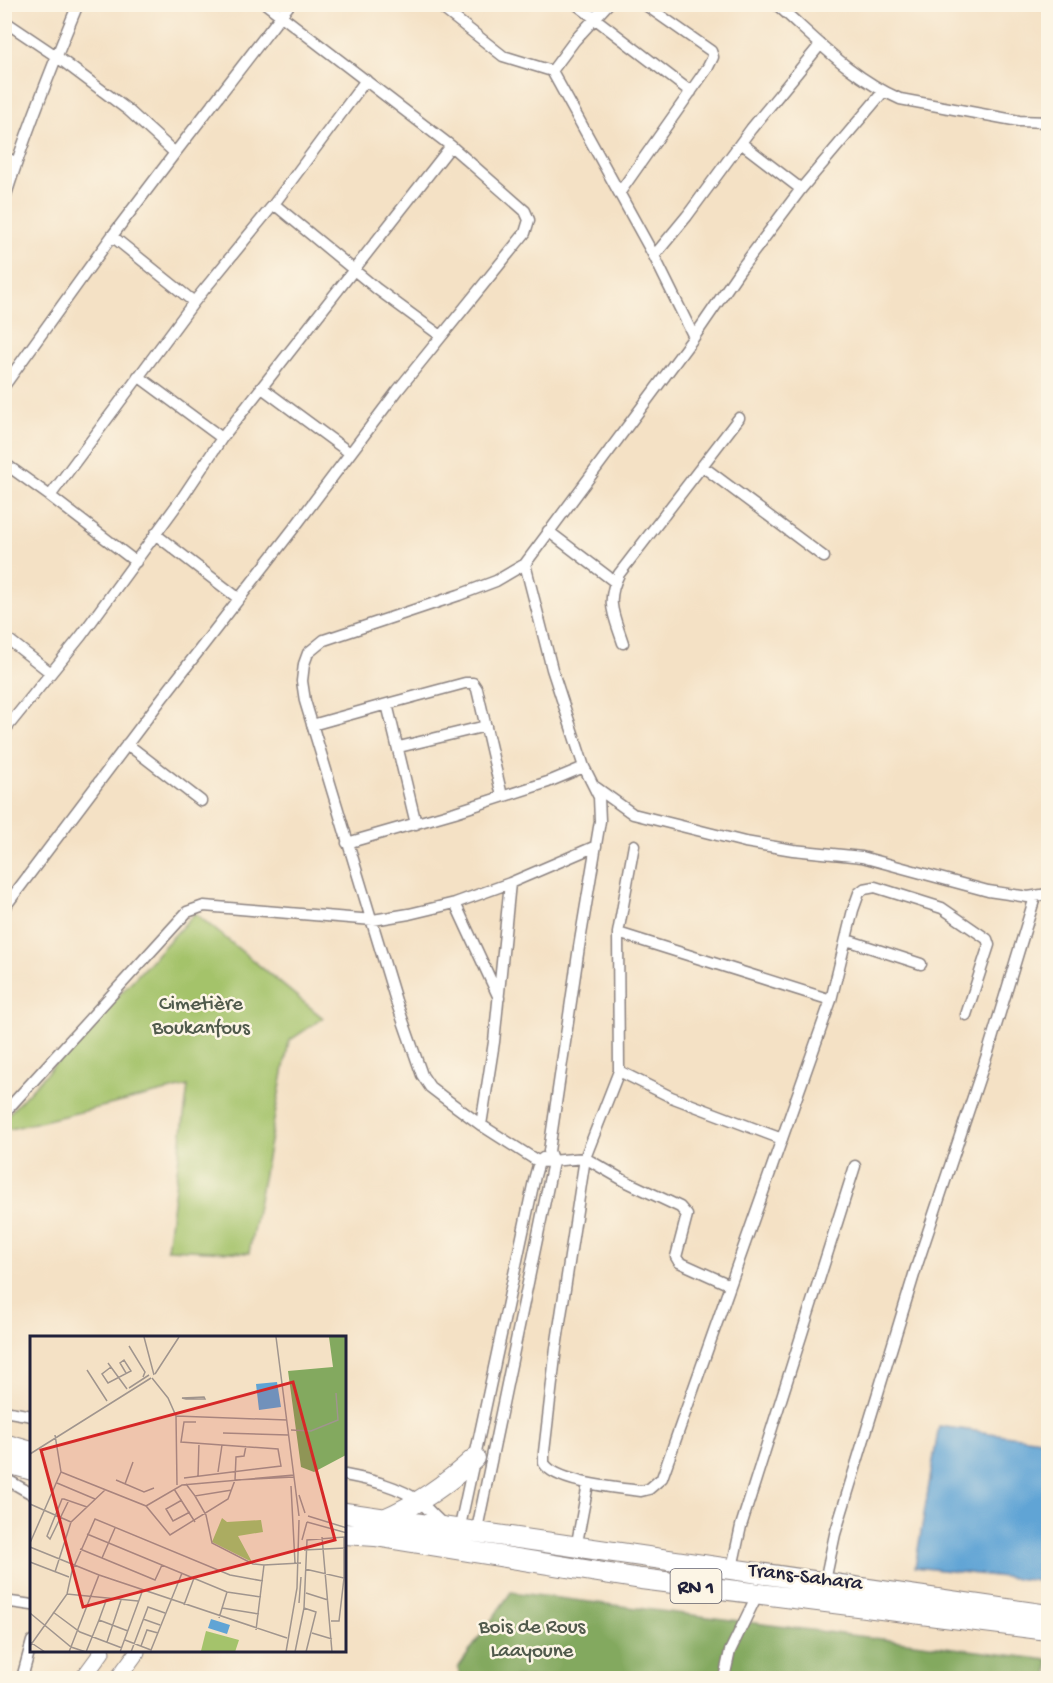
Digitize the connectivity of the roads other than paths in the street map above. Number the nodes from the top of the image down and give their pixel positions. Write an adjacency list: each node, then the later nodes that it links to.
1 (78, 4): 13 (street)
2 (266, 4): 9 (street)
3 (290, 4): 9 (street)
4 (437, 4): 14 (street)
5 (576, 4): 10 (street)
6 (608, 4): 10 (street)
7 (644, 4): 16 (street)
8 (776, 4): 12 (street)
9 (281, 15): 15 (street); 21 (street)
10 (595, 20): 14 (street); 16 (street)
11 (4, 21): 13 (street)
12 (820, 45): 17 (street); 19 (street)
13 (56, 56): 21 (street); 23 (street)
14 (552, 72): 25 (street)
15 (366, 80): 20 (street); 27 (street)
16 (691, 92): 25 (street)
17 (883, 92): 18 (street); 24 (street)
18 (1048, 122)
19 (741, 143): 24 (street); 29 (street)
20 (452, 146): 30 (street); 32 (street)
21 (175, 153): 28 (street)
22 (4, 156): 23 (street)
23 (16, 163): 26 (street)
24 (801, 189): 33 (street)
25 (620, 192): 29 (street)
26 (4, 201)
27 (274, 204): 30 (street); 31 (street)
28 (112, 236): 31 (street); 35 (street)
29 (654, 256): 33 (street)
30 (353, 270): 32 (street); 36 (street)
31 (194, 302): 34 (street)
32 (441, 336): 39 (street)
33 (694, 337): 43 (street)
34 (138, 376): 38 (street); 42 (street)
35 (4, 386)
36 (262, 388): 38 (street); 39 (street)
37 (738, 418): 41 (street)
38 (222, 438): 44 (street)
39 (350, 453): 49 (street)
40 (4, 463): 42 (street)
41 (702, 466): 45 (street); 48 (street)
42 (51, 496): 46 (street)
43 (548, 531): 47 (street); 48 (street)
44 (156, 534): 46 (street); 49 (street)
45 (824, 557)
46 (136, 562): 52 (street)
47 (525, 564): 54 (street); 59 (street)
48 (615, 582): 51 (street)
49 (238, 598): 57 (street)
50 (4, 636): 52 (street)
51 (623, 643)
52 (51, 673): 56 (street)
53 (387, 704): 54 (street); 55 (street); 58 (street)
54 (312, 725): 64 (street)
55 (486, 726): 58 (street); 61 (street)
56 (4, 731)
57 (127, 744): 62 (street); 71 (street)
58 (399, 747): 63 (street)
59 (584, 767): 60 (street); 61 (street)
60 (594, 786): 66 (street); 69 (street)
61 (502, 796): 63 (street)
62 (201, 801)
63 (416, 824): 64 (street)
64 (347, 843): 72 (street)
65 (634, 845): 73 (street)
66 (596, 846): 67 (street); 83 (street)
67 (510, 883): 70 (street); 76 (street)
68 (1048, 894): 69 (street)
69 (1035, 897): 106 (street)
70 (455, 903): 72 (street); 76 (street)
71 (4, 908)
72 (373, 920): 80 (street); 81 (street)
73 (618, 933): 77 (street); 79 (street)
74 (847, 940): 75 (street); 77 (street); 78 (street)
75 (921, 964)
76 (499, 998): 81 (street)
77 (831, 1000): 82 (street)
78 (966, 1015)
79 (619, 1071): 82 (street); 84 (street)
80 (4, 1113)
81 (481, 1125): 85 (street)
82 (782, 1139): 87 (street)
83 (551, 1157): 84 (street); 85 (street); 102 (street)
84 (585, 1158): 87 (street); 97 (street)
85 (539, 1162): 92 (street)
86 (855, 1166): 105 (street)
87 (730, 1285): 97 (street)
88 (4, 1411): 89 (street)
89 (30, 1416)
90 (4, 1444): 91 (highway)
91 (30, 1451)
92 (475, 1458): 99 (highway); 102 (street)
93 (4, 1462): 94 (highway)
94 (30, 1469)
95 (346, 1475): 99 (street)
96 (4, 1478): 98 (street)
97 (588, 1484): 104 (street)
98 (30, 1493)
99 (420, 1502): 101 (highway); 102 (street)
100 (352, 1514): 101 (highway, Trans-Sahara / RN 1)
101 (384, 1519): 102 (highway, Trans-Sahara / RN 1)
102 (461, 1531): 104 (highway, Trans-Sahara / RN 1)
103 (346, 1534): 107 (highway, Trans-Sahara / RN 1)
104 (576, 1548): 105 (highway, Trans-Sahara / RN 1)
105 (732, 1568): 106 (highway, Trans-Sahara / RN 1)
106 (823, 1581): 108 (highway); 110 (highway); 112 (highway, Trans-Sahara / RN 1)
107 (758, 1593): 108 (highway, Trans-Sahara / RN 1); 120 (street)
108 (806, 1599): 110 (highway, Trans-Sahara / RN 1)
109 (4, 1601): 111 (street)
110 (829, 1602): 113 (highway, Trans-Sahara / RN 1)
111 (30, 1605)
112 (1048, 1615)
113 (1048, 1630)
114 (30, 1650): 117 (street)
115 (101, 1653): 118 (main road)
116 (136, 1653): 119 (main road)
117 (24, 1677)
118 (83, 1678)
119 (118, 1678)
120 (724, 1678)

